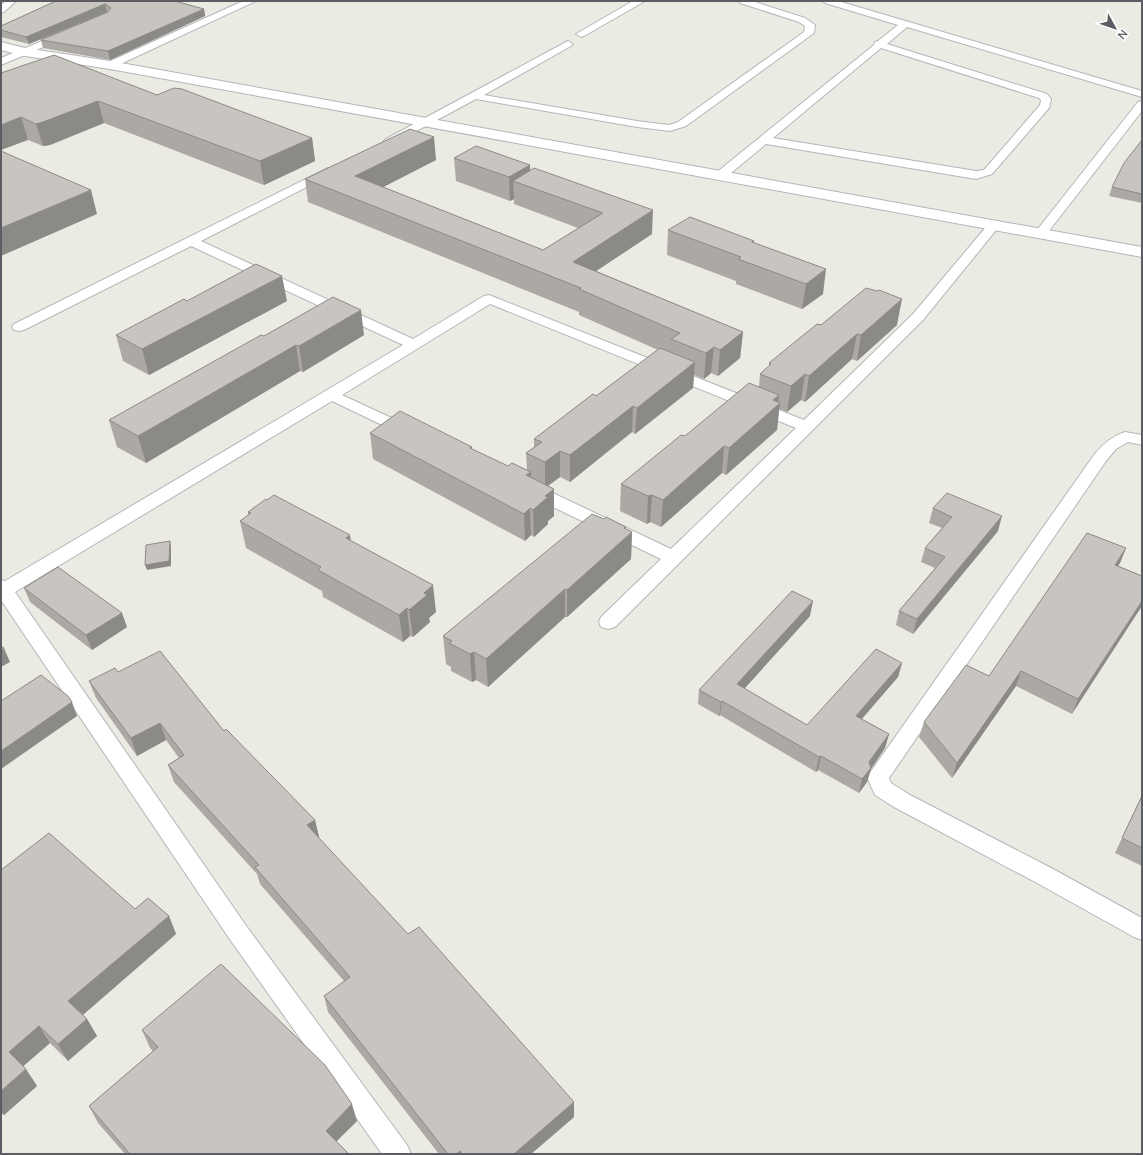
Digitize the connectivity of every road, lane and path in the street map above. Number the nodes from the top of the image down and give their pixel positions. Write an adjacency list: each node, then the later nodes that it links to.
1 (11, 1): 6 (street)
2 (251, 1): 13 (street)
3 (640, 1): 15 (street)
4 (743, 1): 15 (street)
5 (828, 1): 7 (street)
6 (1, 10)
7 (904, 24): 9 (street); 14 (street)
8 (72, 31): 11 (street)
9 (878, 44): 18 (street); 18 (street)
10 (1, 46): 11 (street)
11 (25, 52): 12 (street); 13 (street)
12 (1, 62)
13 (110, 65): 17 (street)
14 (1142, 94)
15 (474, 96): 17 (street)
16 (1142, 104): 23 (street)
17 (427, 122): 19 (street); 21 (street)
18 (764, 140): 21 (street)
19 (378, 146)
20 (337, 167): 24 (street)
21 (721, 175): 22 (street)
22 (995, 224): 23 (street); 29 (street)
23 (1041, 233): 25 (street)
24 (191, 241): 26 (street); 27 (street)
25 (1142, 252)
26 (19, 327)
27 (414, 345): 28 (street); 29 (street)
28 (332, 395): 30 (street); 34 (street)
29 (807, 426): 33 (street)
30 (423, 439)
31 (1142, 440): 36 (street)
32 (515, 482): 33 (street)
33 (674, 558): 35 (street)
34 (2, 588): 37 (street)
35 (608, 622)
36 (1142, 930)
37 (398, 1154)

